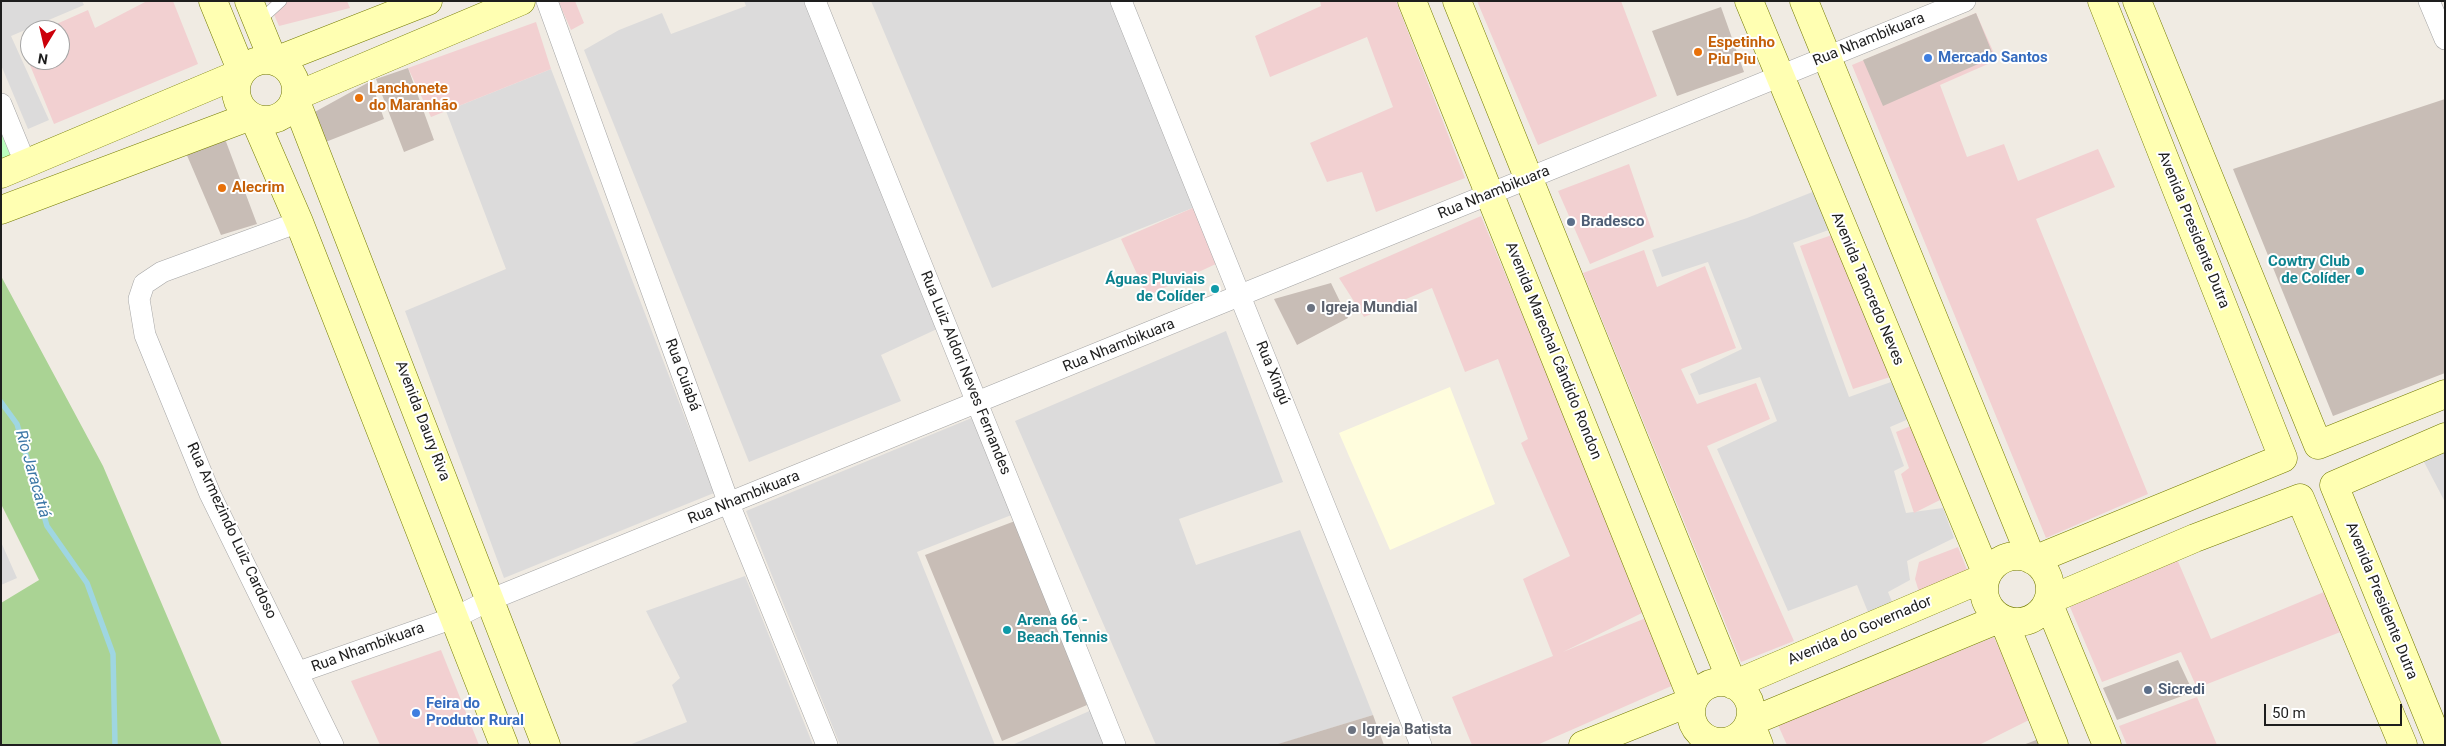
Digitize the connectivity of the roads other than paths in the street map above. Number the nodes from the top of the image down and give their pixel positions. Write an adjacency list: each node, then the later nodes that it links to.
1 (213, 1): 20 (street)
2 (281, 1): 16 (lane)
3 (428, 1): 19 (street)
4 (522, 1): 22 (street)
5 (547, 1): 39 (street, Rua Cuiabá)
6 (814, 1): 33 (street, Rua Luiz Aldori Neves Fernandes)
7 (1121, 1): 31 (street, Rua Xingú)
8 (1412, 1): 28 (street, Avenida Marechal Cândido Rondon)
9 (1457, 1): 27 (street)
10 (1749, 1): 21 (street, Avenida Tancredo Neves)
11 (1804, 1): 18 (street)
12 (1965, 1): 18 (street, Rua Nhambikuara)
13 (2102, 1): 36 (street, Avenida Presidente Dutra)
14 (2136, 1): 35 (street)
15 (2429, 1): 17 (street)
16 (254, 12): 19 (street)
17 (2445, 39)
18 (1827, 57): 21 (street, Rua Nhambikuara); 40 (street)
19 (274, 61): 20 (street); 22 (street)
20 (242, 72): 24 (street); 25 (street)
21 (1779, 77): 27 (street, Rua Nhambikuara); 41 (street, Avenida Tancredo Neves)
22 (296, 98): 24 (street); 42 (street, Avenida Daury Riva)
23 (1, 104): 25 (street)
24 (252, 117): 29 (street); 30 (street)
25 (26, 165): 26 (street)
26 (1, 174)
27 (1530, 178): 28 (street, Rua Nhambikuara); 47 (street)
28 (1490, 195): 31 (street, Rua Nhambikuara); 48 (street, Avenida Marechal Cândido Rondon)
29 (1, 210)
30 (299, 222): 44 (street); 46 (street, Rua Armezindo Luiz Cardoso)
31 (1241, 296): 33 (street, Rua Nhambikuara); 56 (street, Rua Xingú)
32 (2445, 394): 35 (street)
33 (977, 404): 39 (street, Rua Nhambikuara); 55 (street, Rua Luiz Aldori Neves Fernandes)
34 (2445, 437): 37 (street)
35 (2318, 445): 36 (street); 37 (street)
36 (2284, 458): 38 (street); 40 (street)
37 (2334, 485): 38 (street); 61 (street, Avenida Presidente Dutra)
38 (2300, 498): 43 (street); 60 (street)
39 (729, 504): 42 (street, Rua Nhambikuara); 54 (street, Rua Cuiabá)
40 (2033, 560): 41 (street); 43 (street)
41 (1987, 576): 45 (street); 47 (street, Avenida do Governador)
42 (492, 599): 44 (street, Rua Nhambikuara); 53 (street, Avenida Daury Riva)
43 (2049, 601): 45 (street); 59 (street)
44 (456, 616): 46 (street, Rua Nhambikuara); 52 (street)
45 (2002, 618): 49 (street); 58 (street)
46 (299, 672): 51 (street, Rua Armezindo Luiz Cardoso)
47 (1734, 685): 48 (street); 49 (street)
48 (1693, 701): 50 (street); 57 (street)
49 (1754, 734): 50 (street)
50 (1710, 744)
51 (333, 745)
52 (504, 745)
53 (546, 745)
54 (827, 745)
55 (1115, 745)
56 (1421, 745)
57 (1583, 745)
58 (2054, 745)
59 (2107, 745)
60 (2403, 745)
61 (2440, 745)

